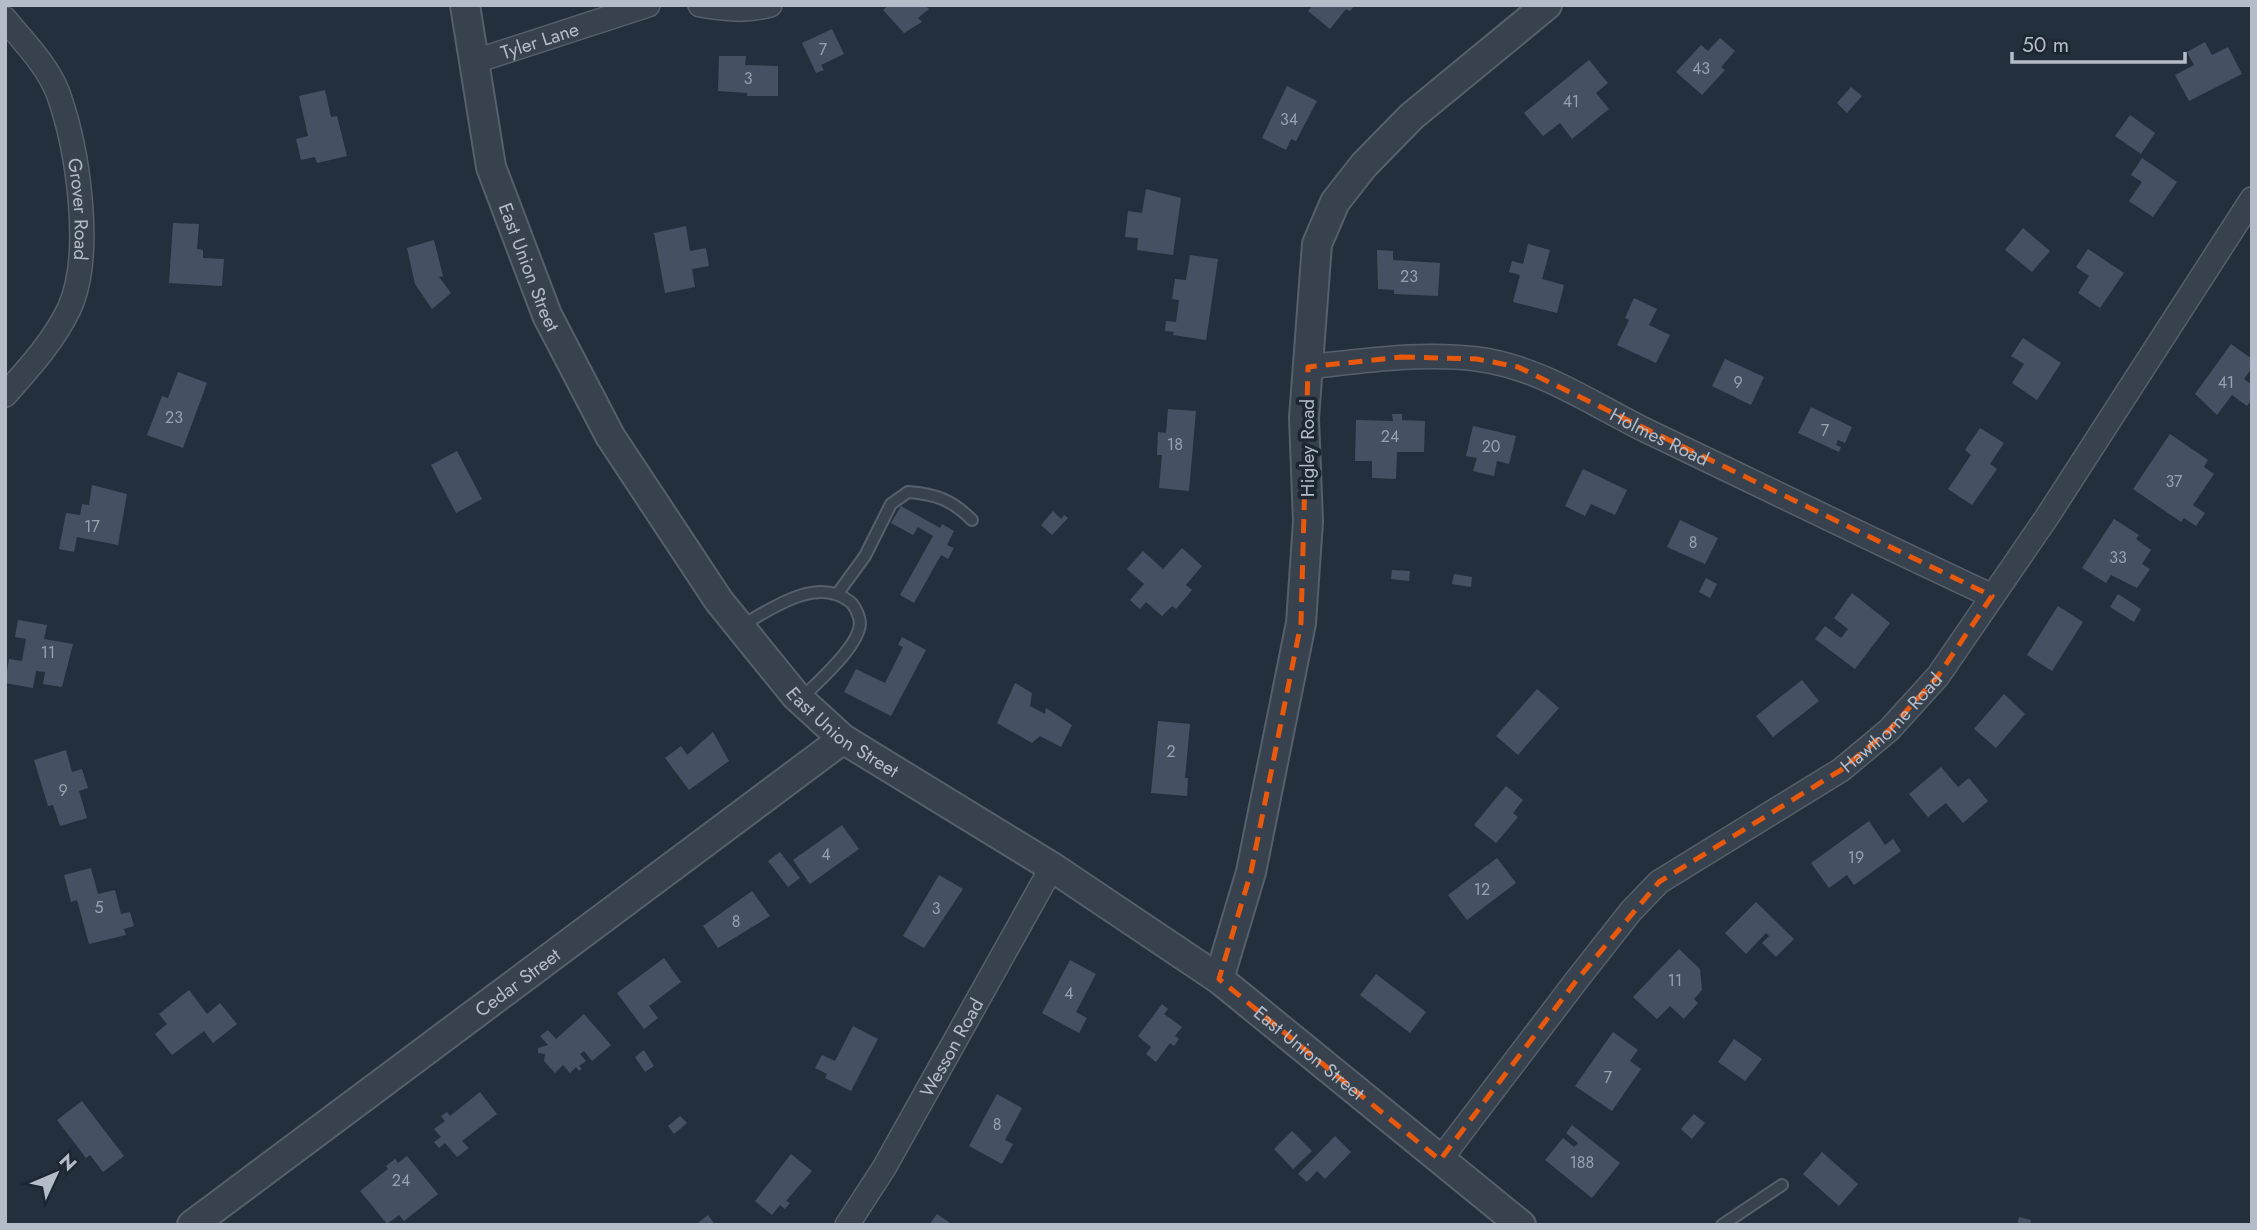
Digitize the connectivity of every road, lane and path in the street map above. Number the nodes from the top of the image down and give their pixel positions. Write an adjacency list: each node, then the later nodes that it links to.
1 (465, 5): 7 (street, East Union Street)
2 (648, 5): 7 (street, Tyler Lane)
3 (700, 5): 4 (street)
4 (770, 5)
5 (1547, 5): 9 (street, Higley Road)
6 (5, 19): 10 (street, Grover Road)
7 (473, 62): 14 (street, East Union Street)
8 (2252, 199): 13 (street, Hawthorne Road)
9 (1308, 366): 13 (street, Holmes Road); 18 (street, Higley Road)
10 (5, 395)
11 (972, 520): 12 (lane)
12 (838, 593): 14 (lane); 15 (lane)
13 (1992, 596): 19 (street, Hawthorne Road)
14 (739, 627): 15 (street, East Union Street)
15 (800, 700): 16 (street, East Union Street)
16 (843, 739): 17 (street, East Union Street); 21 (street, Cedar Street)
17 (1052, 867): 18 (street, East Union Street); 22 (street, Wesson Road)
18 (1219, 979): 19 (street, East Union Street)
19 (1440, 1160): 23 (street, East Union Street)
20 (1782, 1185): 24 (lane)
21 (192, 1225)
22 (847, 1225)
23 (1521, 1225)
24 (1722, 1225)

